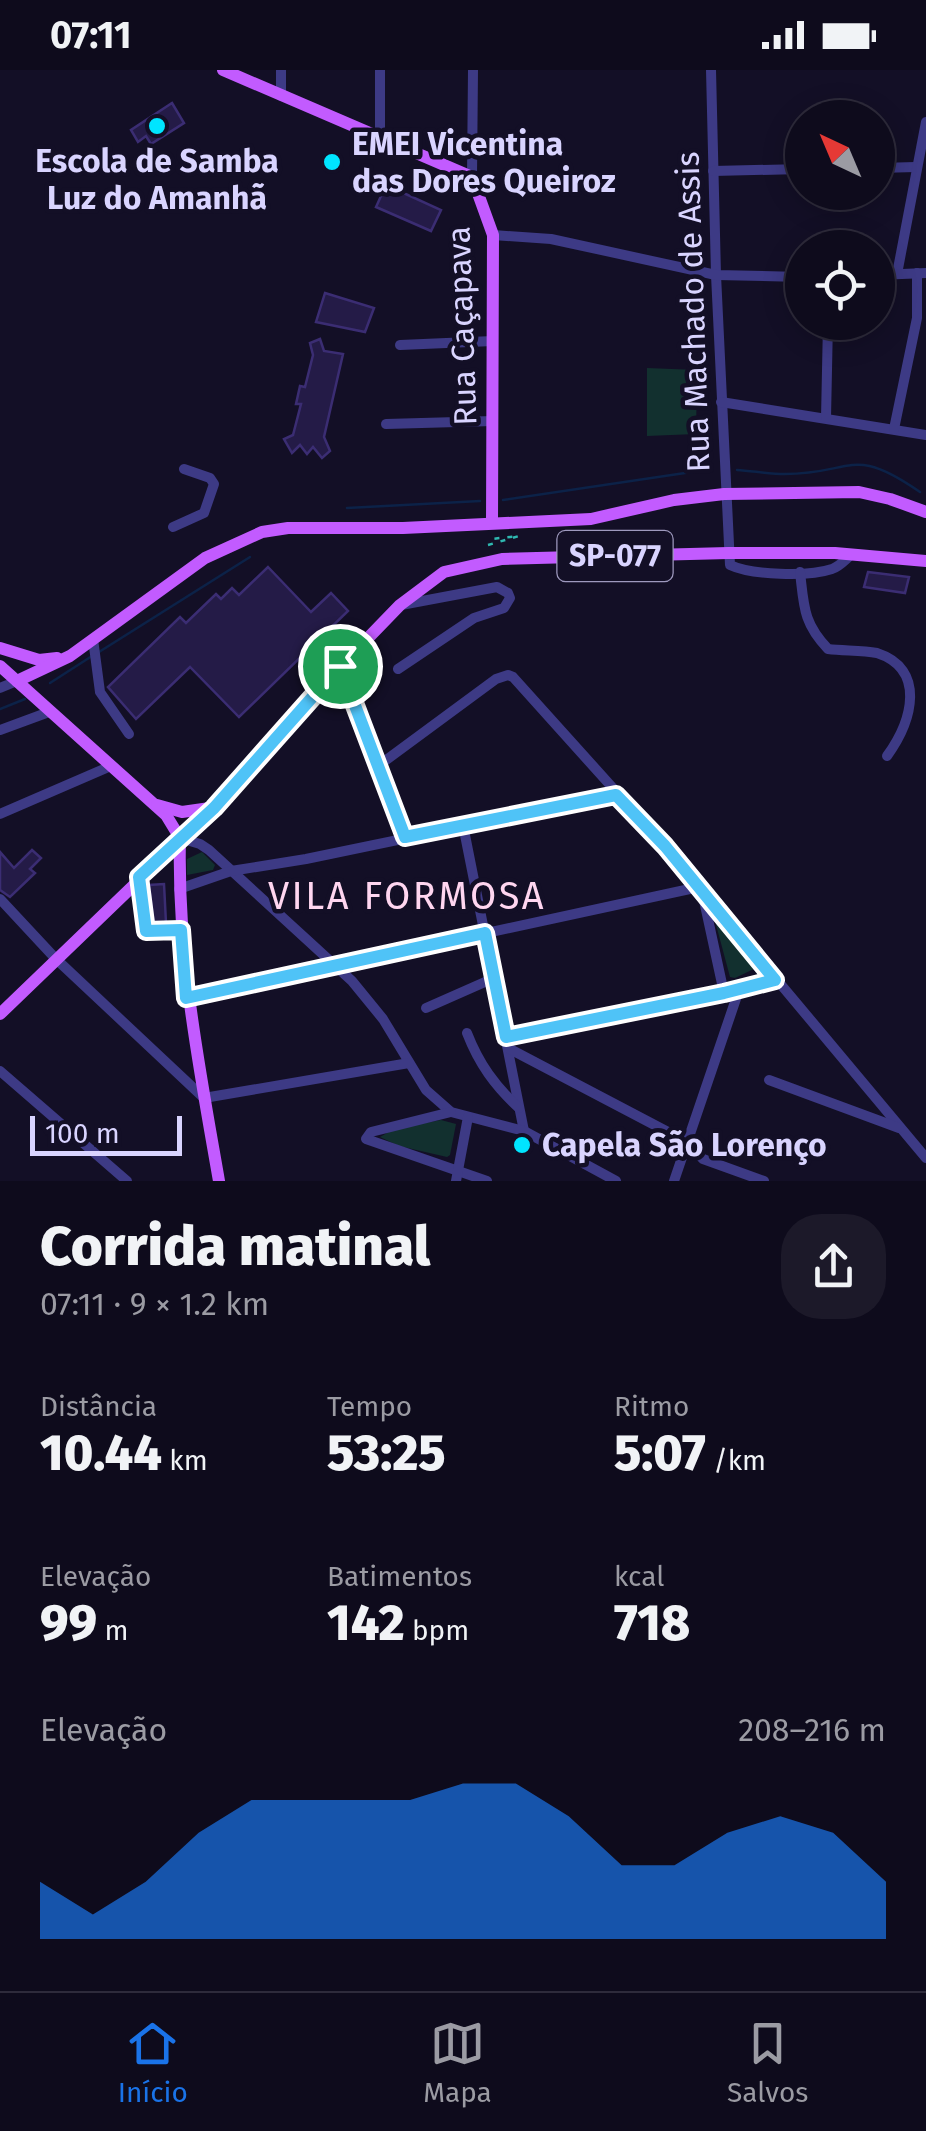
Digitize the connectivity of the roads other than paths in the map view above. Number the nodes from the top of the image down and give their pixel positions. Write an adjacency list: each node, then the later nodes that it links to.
1 (223, 70): 6 (main road)
2 (281, 70): 6 (street)
3 (380, 70): 8 (street)
4 (473, 70): 13 (street, Rua Caçapava)
5 (711, 70): 12 (street, Rua Machado de Assis)
6 (280, 96): 8 (main road)
7 (926, 122): 9 (street)
8 (380, 139): 13 (main road)
9 (916, 167): 10 (street); 16 (street)
10 (895, 168)
11 (785, 169): 12 (street)
12 (713, 171): 17 (street, Rua Machado de Assis)
13 (472, 176): 14 (main road, Rua Caçapava)
14 (493, 236): 17 (street); 20 (main road, Rua Caçapava)
15 (922, 273): 16 (street); 26 (street)
16 (897, 274)
17 (716, 275): 18 (street); 22 (street, Rua Machado de Assis)
18 (785, 277)
19 (828, 340): 23 (street)
20 (493, 341): 21 (street); 24 (main road, Rua Caçapava)
21 (400, 345)
22 (721, 402): 23 (street); 29 (street, Rua Machado de Assis)
23 (826, 418): 26 (street)
24 (493, 420): 25 (street); 32 (main road, Rua Caçapava)
25 (386, 424)
26 (894, 429): 27 (street)
27 (926, 435)
28 (184, 469): 31 (street)
29 (724, 494): 30 (main road); 32 (main road); 33 (street, Rua Machado de Assis)
30 (926, 512)
31 (173, 526)
32 (488, 526): 38 (main road)
33 (728, 553): 34 (main road, SP-077); 36 (street); 37 (main road, SP-077)
34 (850, 554): 35 (main road, SP-077); 36 (street)
35 (926, 562)
36 (800, 572): 49 (street)
37 (400, 605): 42 (main road, SP-077); 43 (street)
38 (94, 646): 40 (main road); 48 (street)
39 (0, 648): 40 (main road)
40 (70, 656): 44 (main road)
41 (0, 666): 44 (main road)
42 (340, 666): 51 (street); 54 (main road, SP-077)
43 (398, 669)
44 (17, 681): 45 (street); 46 (main road)
45 (0, 688)
46 (49, 712): 47 (street); 50 (main road)
47 (0, 730)
48 (129, 734)
49 (887, 756)
50 (111, 766): 53 (main road); 55 (street)
51 (378, 766): 52 (street); 57 (street)
52 (616, 795): 56 (street); 61 (street)
53 (154, 804): 54 (main road); 58 (main road)
54 (214, 808): 58 (main road, SP-077)
55 (0, 814)
56 (462, 824): 57 (street); 65 (street)
57 (405, 837): 59 (street)
58 (180, 838): 59 (street); 60 (main road); 62 (main road)
59 (231, 871): 62 (street); 67 (street)
60 (139, 877): 64 (street); 66 (main road)
61 (700, 888): 65 (street); 69 (street); 71 (street)
62 (179, 889): 64 (main road)
63 (0, 899): 66 (street)
64 (181, 930): 72 (main road)
65 (485, 933): 67 (street); 68 (street)
66 (55, 958): 74 (main road); 80 (street)
67 (334, 964): 72 (street); 77 (street)
68 (494, 978): 73 (street); 76 (street)
69 (775, 980): 70 (street); 85 (street)
70 (739, 990): 71 (street); 86 (street)
71 (724, 993): 76 (street)
72 (186, 998): 80 (main road)
73 (426, 1008)
74 (0, 1014)
75 (468, 1033): 81 (street)
76 (507, 1042): 81 (street); 86 (street)
77 (409, 1063): 80 (street); 82 (street)
78 (0, 1071): 90 (street)
79 (769, 1080): 85 (street)
80 (204, 1098): 91 (main road)
81 (520, 1109): 84 (street)
82 (451, 1112): 83 (street); 89 (street)
83 (468, 1117): 84 (street); 89 (street)
84 (524, 1131): 93 (street)
85 (908, 1134): 87 (street); 88 (street)
86 (687, 1142): 94 (street); 95 (street)
87 (926, 1149)
88 (926, 1158)
89 (457, 1175): 92 (street)
90 (126, 1181)
91 (218, 1181)
92 (487, 1181)
93 (616, 1181)
94 (674, 1181)
95 (764, 1181)

